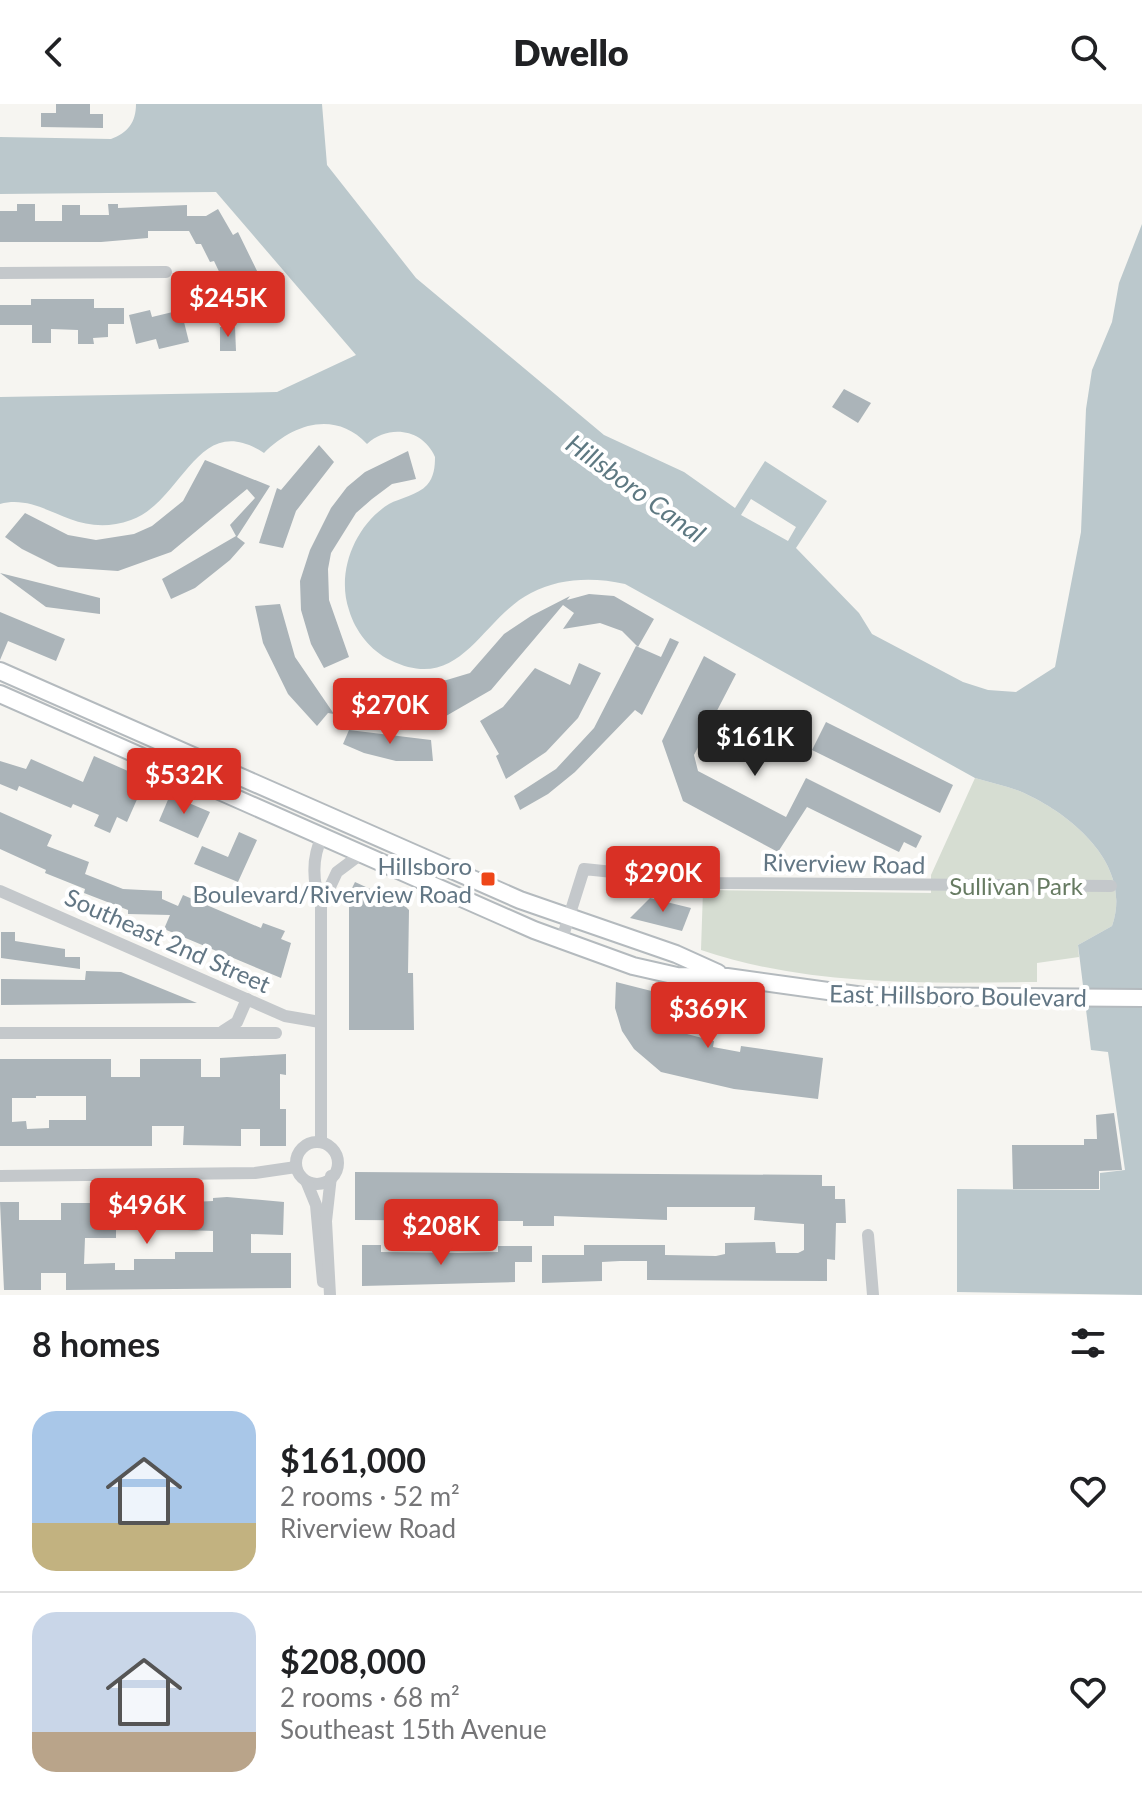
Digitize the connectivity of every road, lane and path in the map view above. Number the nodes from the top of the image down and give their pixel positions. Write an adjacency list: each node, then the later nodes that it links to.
1 (166, 272): 2 (street)
2 (0, 273)
3 (0, 671): 6 (main road, East Hillsboro Boulevard)
4 (0, 694): 5 (main road, East Hillsboro Boulevard)
5 (251, 805): 6 (main road); 7 (main road, East Hillsboro Boulevard)
6 (316, 810): 9 (main road, East Hillsboro Boulevard)
7 (322, 837): 8 (main road, East Hillsboro Boulevard); 9 (main road); 12 (street)
8 (361, 854): 12 (street); 14 (main road, East Hillsboro Boulevard)
9 (423, 858): 13 (main road, East Hillsboro Boulevard)
10 (1111, 886): 13 (street, Riverview Road)
11 (0, 891): 17 (street, Southeast 2nd Street)
12 (321, 906): 18 (street)
13 (568, 919): 14 (street, Riverview Road); 15 (main road, East Hillsboro Boulevard)
14 (561, 942): 15 (main road, East Hillsboro Boulevard)
15 (727, 977): 16 (main road, East Hillsboro Boulevard)
16 (1142, 998)
17 (247, 999): 18 (street, Southeast 2nd Street); 19 (street)
18 (320, 1022): 22 (street)
19 (223, 1031): 20 (street); 21 (street)
20 (0, 1033)
21 (276, 1033)
22 (321, 1140): 23 (street); 25 (street)
23 (296, 1167): 24 (street); 26 (street)
24 (0, 1176)
25 (331, 1176): 26 (street); 28 (street)
26 (307, 1183): 28 (street)
27 (868, 1235): 29 (street)
28 (328, 1295)
29 (873, 1295)

